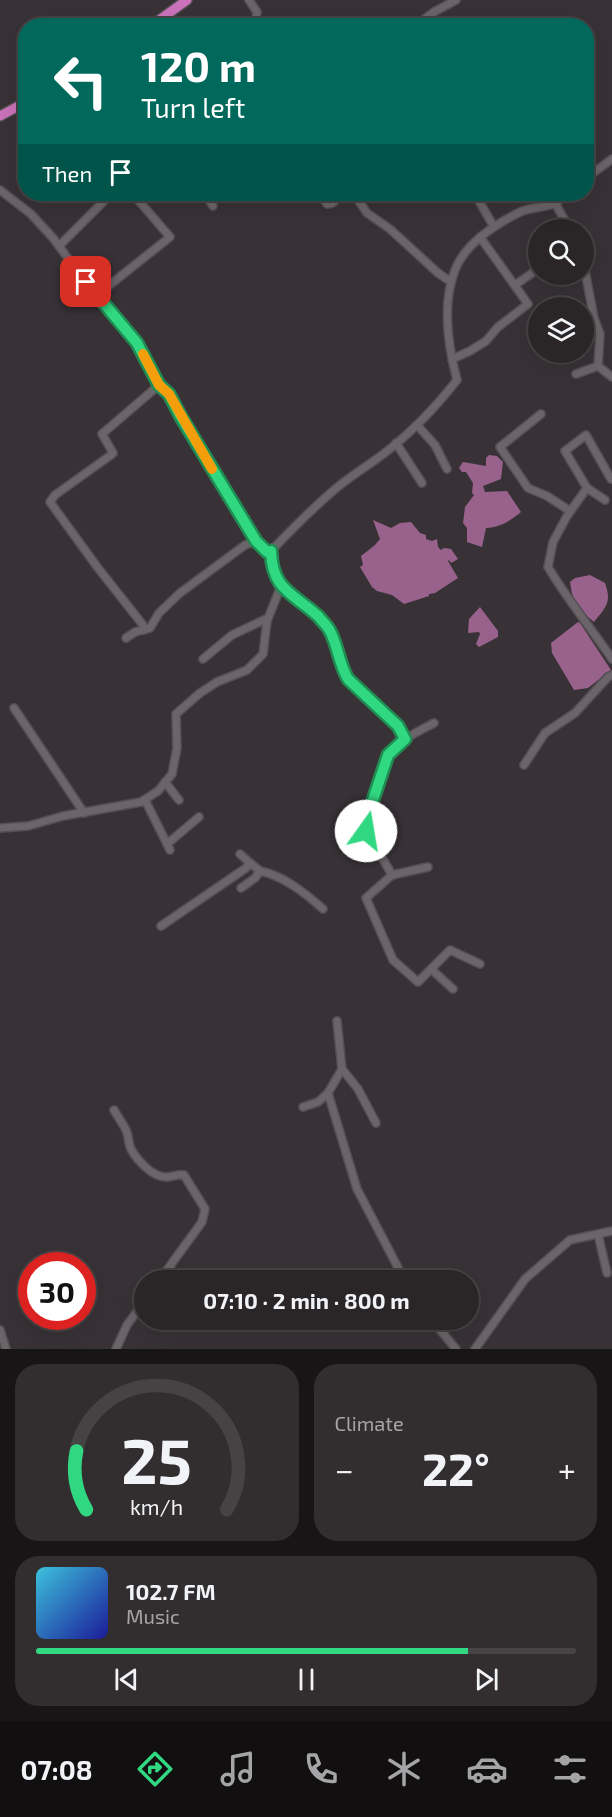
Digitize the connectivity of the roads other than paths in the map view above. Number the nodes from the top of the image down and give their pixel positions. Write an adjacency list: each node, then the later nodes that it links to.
1 (187, 0): 4 (highway)
2 (249, 0): 5 (street)
3 (456, 0): 6 (street)
4 (162, 18)
5 (256, 18)
6 (426, 18)
7 (18, 106): 8 (highway)
8 (0, 116)
9 (612, 159): 10 (street)
10 (594, 172)
11 (1, 193): 23 (street)
12 (104, 201): 23 (street)
13 (139, 201): 28 (street)
14 (210, 201): 19 (street)
15 (359, 201): 25 (street)
16 (478, 201): 21 (street)
17 (557, 201): 18 (street)
18 (555, 203): 20 (street); 21 (street)
19 (213, 206)
20 (564, 219)
21 (494, 227): 22 (street)
22 (480, 237): 25 (street); 26 (street)
23 (59, 246): 28 (street)
24 (528, 276): 26 (street)
25 (451, 282): 29 (street)
26 (515, 285): 29 (street)
27 (588, 285): 30 (street)
28 (97, 295): 33 (street)
29 (452, 359): 35 (street)
30 (598, 366): 31 (street); 32 (street)
31 (576, 374)
32 (612, 377)
33 (159, 385): 43 (street); 47 (street)
34 (541, 414): 42 (street)
35 (417, 425): 36 (street); 37 (street)
36 (396, 443): 39 (street); 44 (street)
37 (447, 469)
38 (611, 479): 40 (street)
39 (422, 483)
40 (587, 488): 41 (street); 42 (street)
41 (605, 500)
42 (570, 511): 50 (street)
43 (256, 541): 44 (street); 47 (street)
44 (271, 551): 45 (street)
45 (281, 586): 46 (street); 54 (street)
46 (268, 618): 49 (street); 56 (street)
47 (144, 630): 48 (street)
48 (126, 638)
49 (203, 659)
50 (612, 659)
51 (612, 675): 55 (street)
52 (15, 708): 59 (street)
53 (434, 723): 54 (street)
54 (405, 739): 66 (street)
55 (524, 765)
56 (165, 782): 57 (street); 58 (street)
57 (145, 800): 59 (street); 60 (street)
58 (178, 800)
59 (84, 813): 61 (street)
60 (199, 817)
61 (0, 828)
62 (240, 854): 63 (street)
63 (250, 863): 65 (street); 69 (street)
64 (428, 867): 66 (street)
65 (260, 871): 67 (street); 68 (street)
66 (392, 875): 71 (street)
67 (241, 888)
68 (323, 909)
69 (161, 926)
70 (480, 964): 71 (street)
71 (431, 969): 72 (street)
72 (453, 988)
73 (337, 1021): 74 (street)
74 (342, 1069): 75 (street); 78 (street)
75 (328, 1093): 76 (street); 82 (street)
76 (303, 1107)
77 (114, 1110): 81 (street)
78 (376, 1123)
79 (612, 1232): 80 (street)
80 (598, 1234): 83 (street); 90 (street)
81 (169, 1268)
82 (399, 1270)
83 (607, 1273)
84 (134, 1316): 88 (street)
85 (0, 1330): 87 (street)
86 (440, 1330): 89 (street)
87 (6, 1349)
88 (116, 1349)
89 (456, 1349)
90 (474, 1349)

